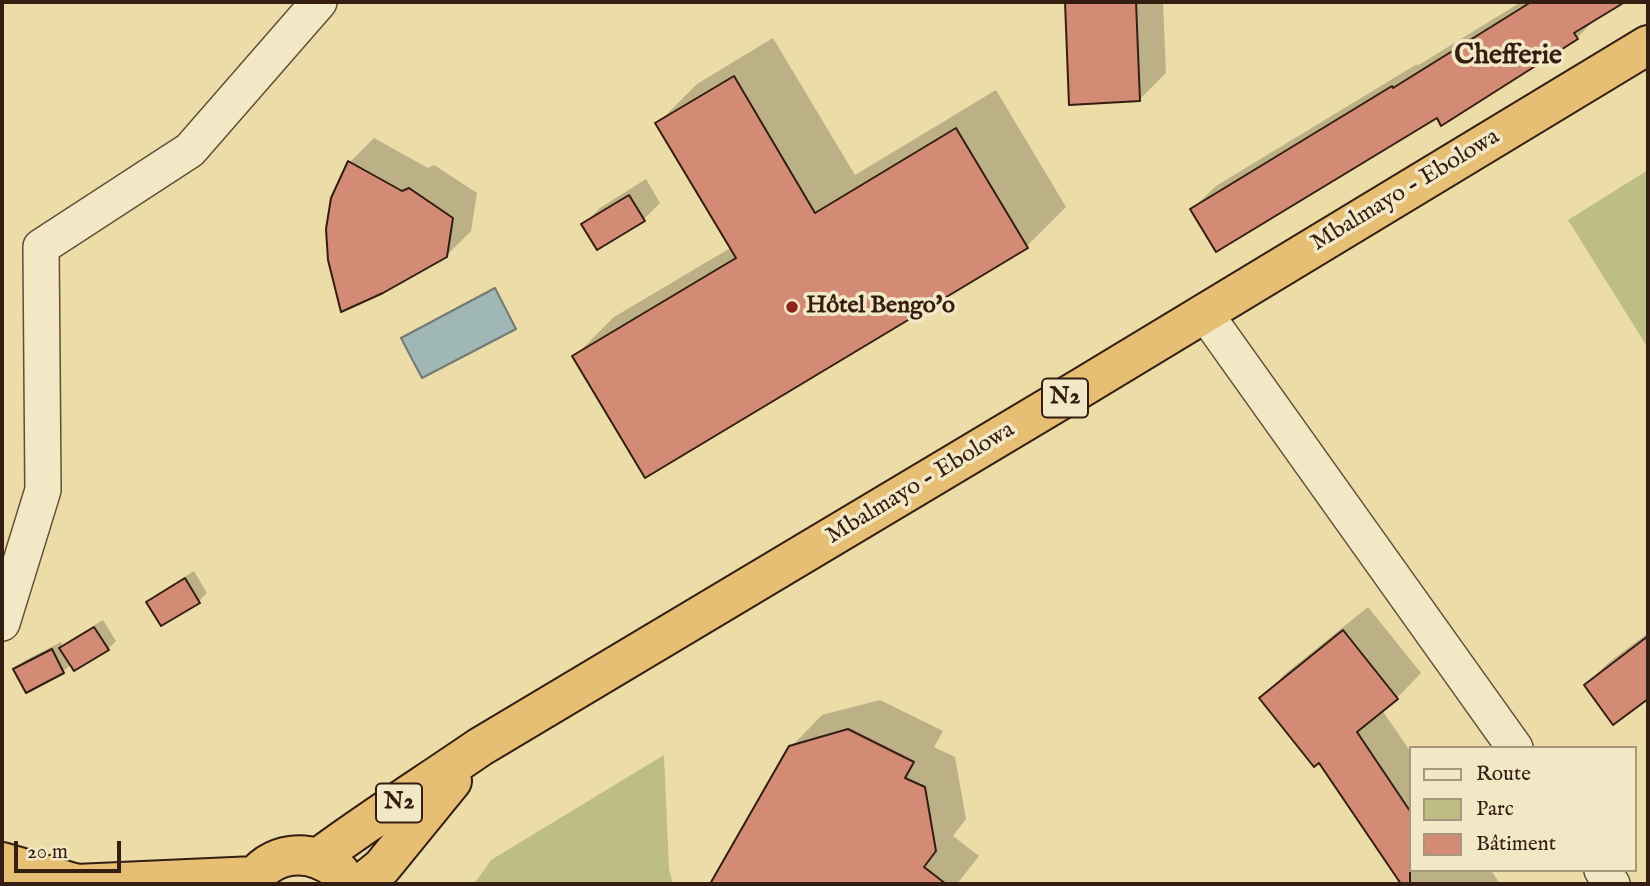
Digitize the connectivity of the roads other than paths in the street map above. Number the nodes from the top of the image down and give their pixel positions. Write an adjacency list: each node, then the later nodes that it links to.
1 (319, 2): 4 (street)
2 (1648, 45): 3 (highway, Mbalmayo - Ebolowa / N2)
3 (1204, 312): 5 (street); 6 (highway, Mbalmayo - Ebolowa / N2)
4 (2, 623)
5 (1514, 746)
6 (480, 747): 7 (highway, Mbalmayo - Ebolowa / N2); 12 (highway, Mbalmayo - Ebolowa / N2)
7 (318, 858): 9 (highway); 11 (highway)
8 (2, 862): 10 (highway)
9 (252, 880): 10 (highway)
10 (77, 884)
11 (349, 884)
12 (361, 884)

